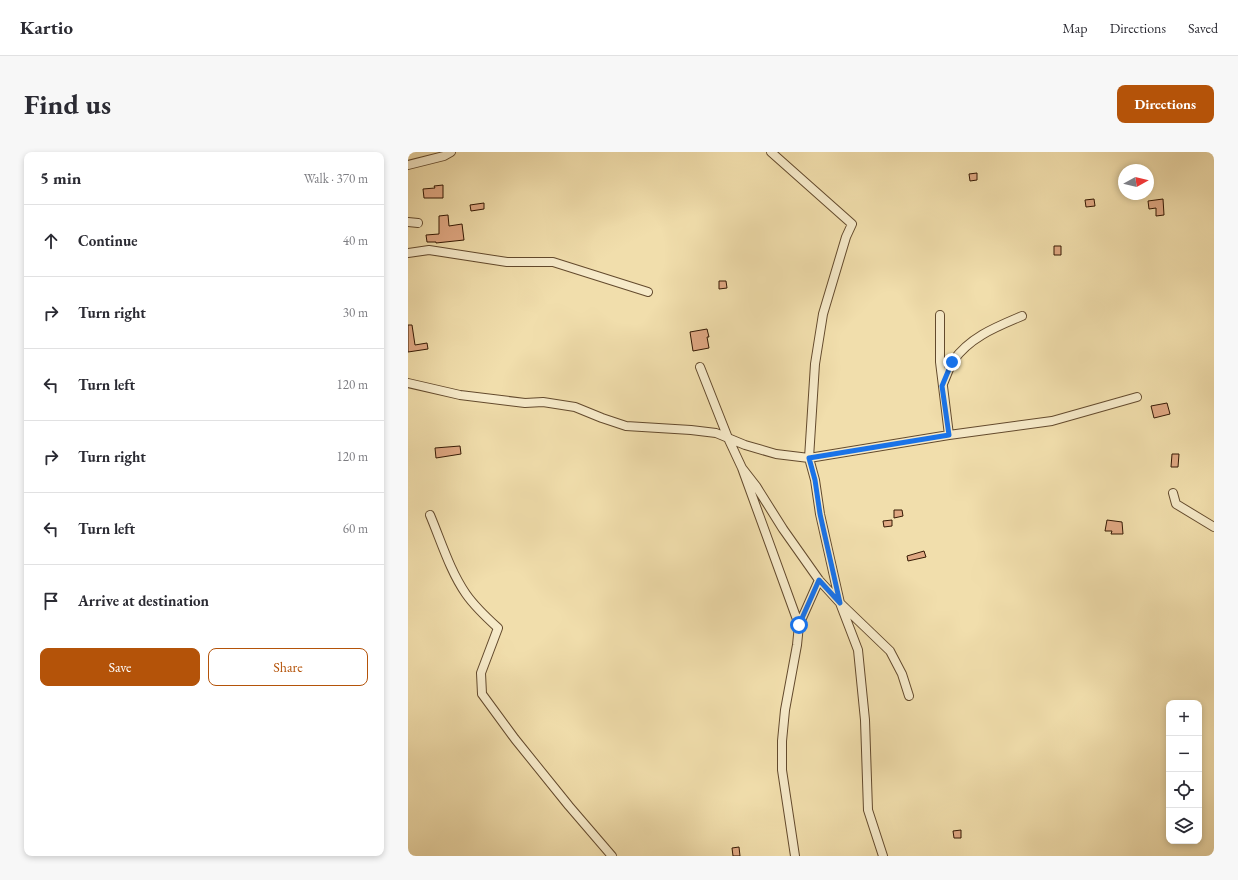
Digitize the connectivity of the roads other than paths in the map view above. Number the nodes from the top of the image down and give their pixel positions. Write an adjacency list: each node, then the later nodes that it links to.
1 (451, 152): 3 (street)
2 (771, 152): 17 (street)
3 (434, 155): 4 (street)
4 (408, 165)
5 (408, 222): 6 (street)
6 (418, 223)
7 (408, 253): 8 (street)
8 (648, 292)
9 (940, 315): 13 (street)
10 (1022, 316): 13 (street)
11 (700, 367): 16 (street)
12 (408, 383): 16 (street)
13 (942, 386): 15 (street)
14 (1137, 397): 15 (street)
15 (949, 435): 17 (street)
16 (728, 438): 17 (street); 18 (street)
17 (809, 458): 23 (street)
18 (742, 468): 22 (street); 24 (street)
19 (1172, 493): 21 (street)
20 (430, 515): 26 (street)
21 (1214, 527)
22 (819, 580): 23 (street); 24 (street)
23 (840, 603): 25 (street); 28 (street)
24 (799, 625): 27 (street)
25 (909, 696)
26 (612, 856)
27 (795, 856)
28 (883, 856)

